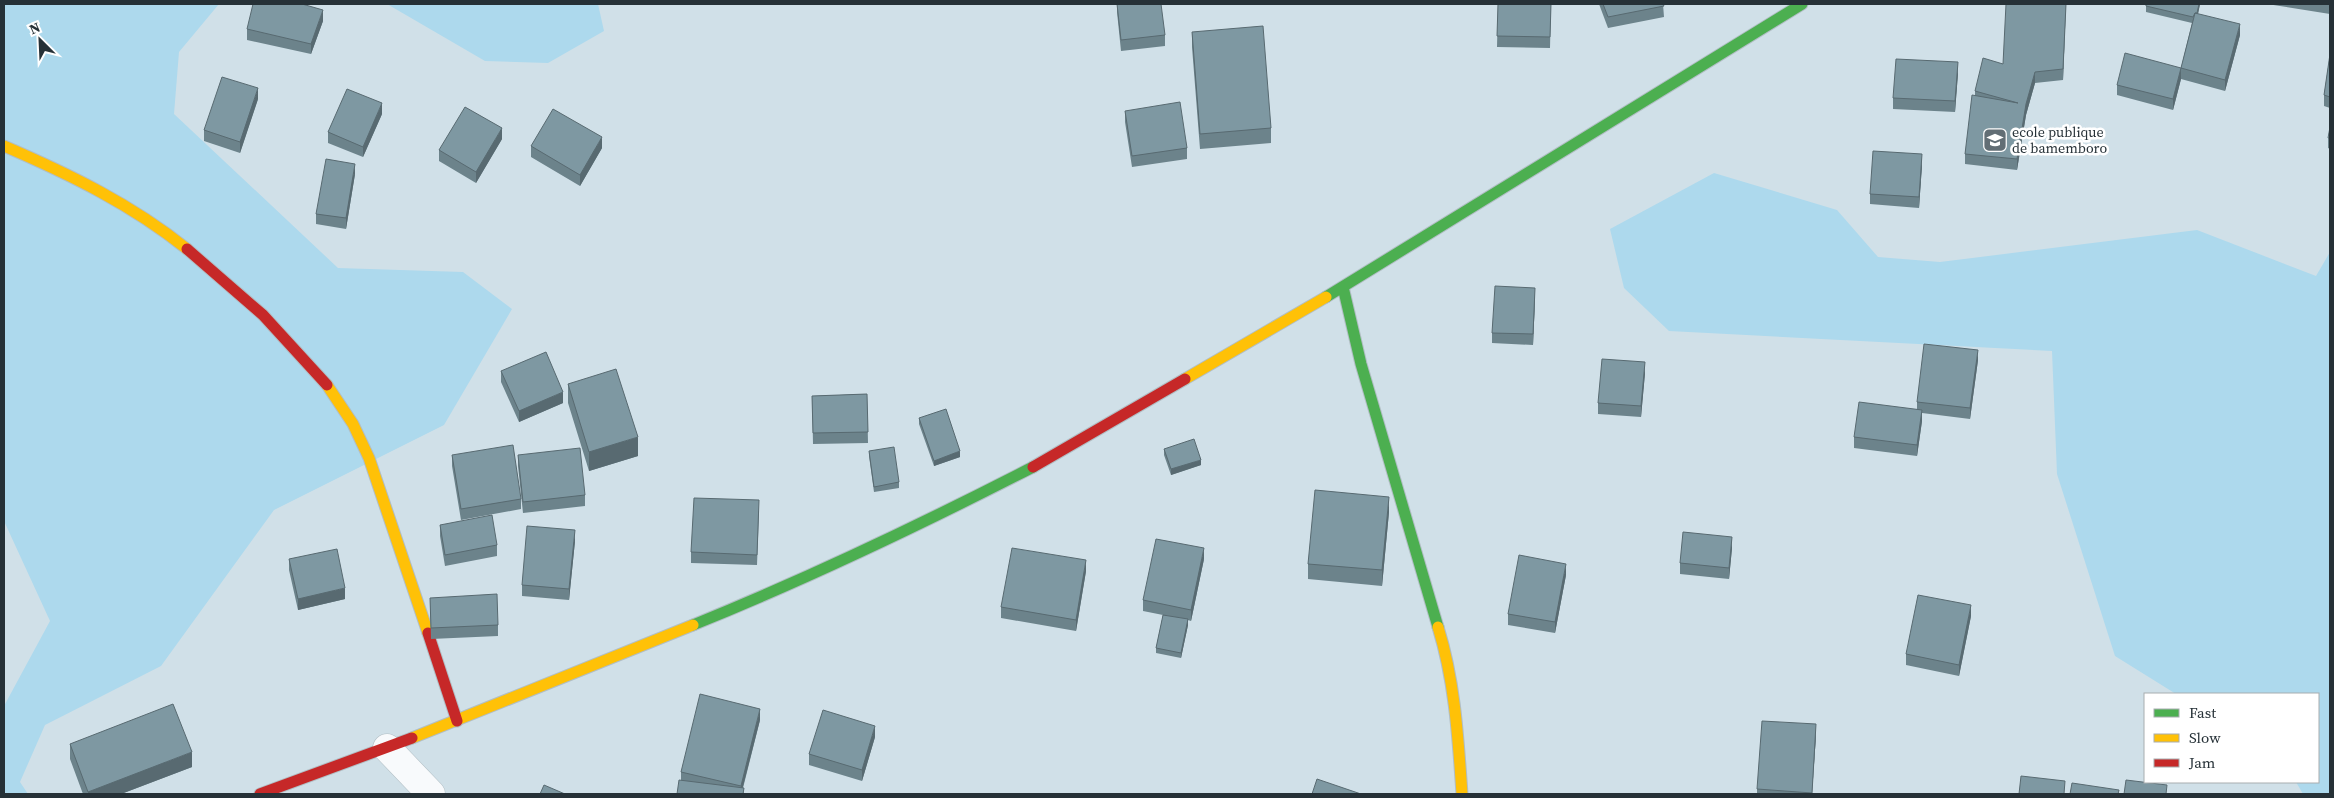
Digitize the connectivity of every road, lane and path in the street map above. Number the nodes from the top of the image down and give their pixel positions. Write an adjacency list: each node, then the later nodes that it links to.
1 (1792, 6): 3 (street)
2 (4, 146): 4 (street)
3 (1343, 287): 4 (street); 8 (street)
4 (457, 721): 5 (street)
5 (387, 748): 6 (street); 7 (street)
6 (260, 794)
7 (431, 794)
8 (1462, 794)

